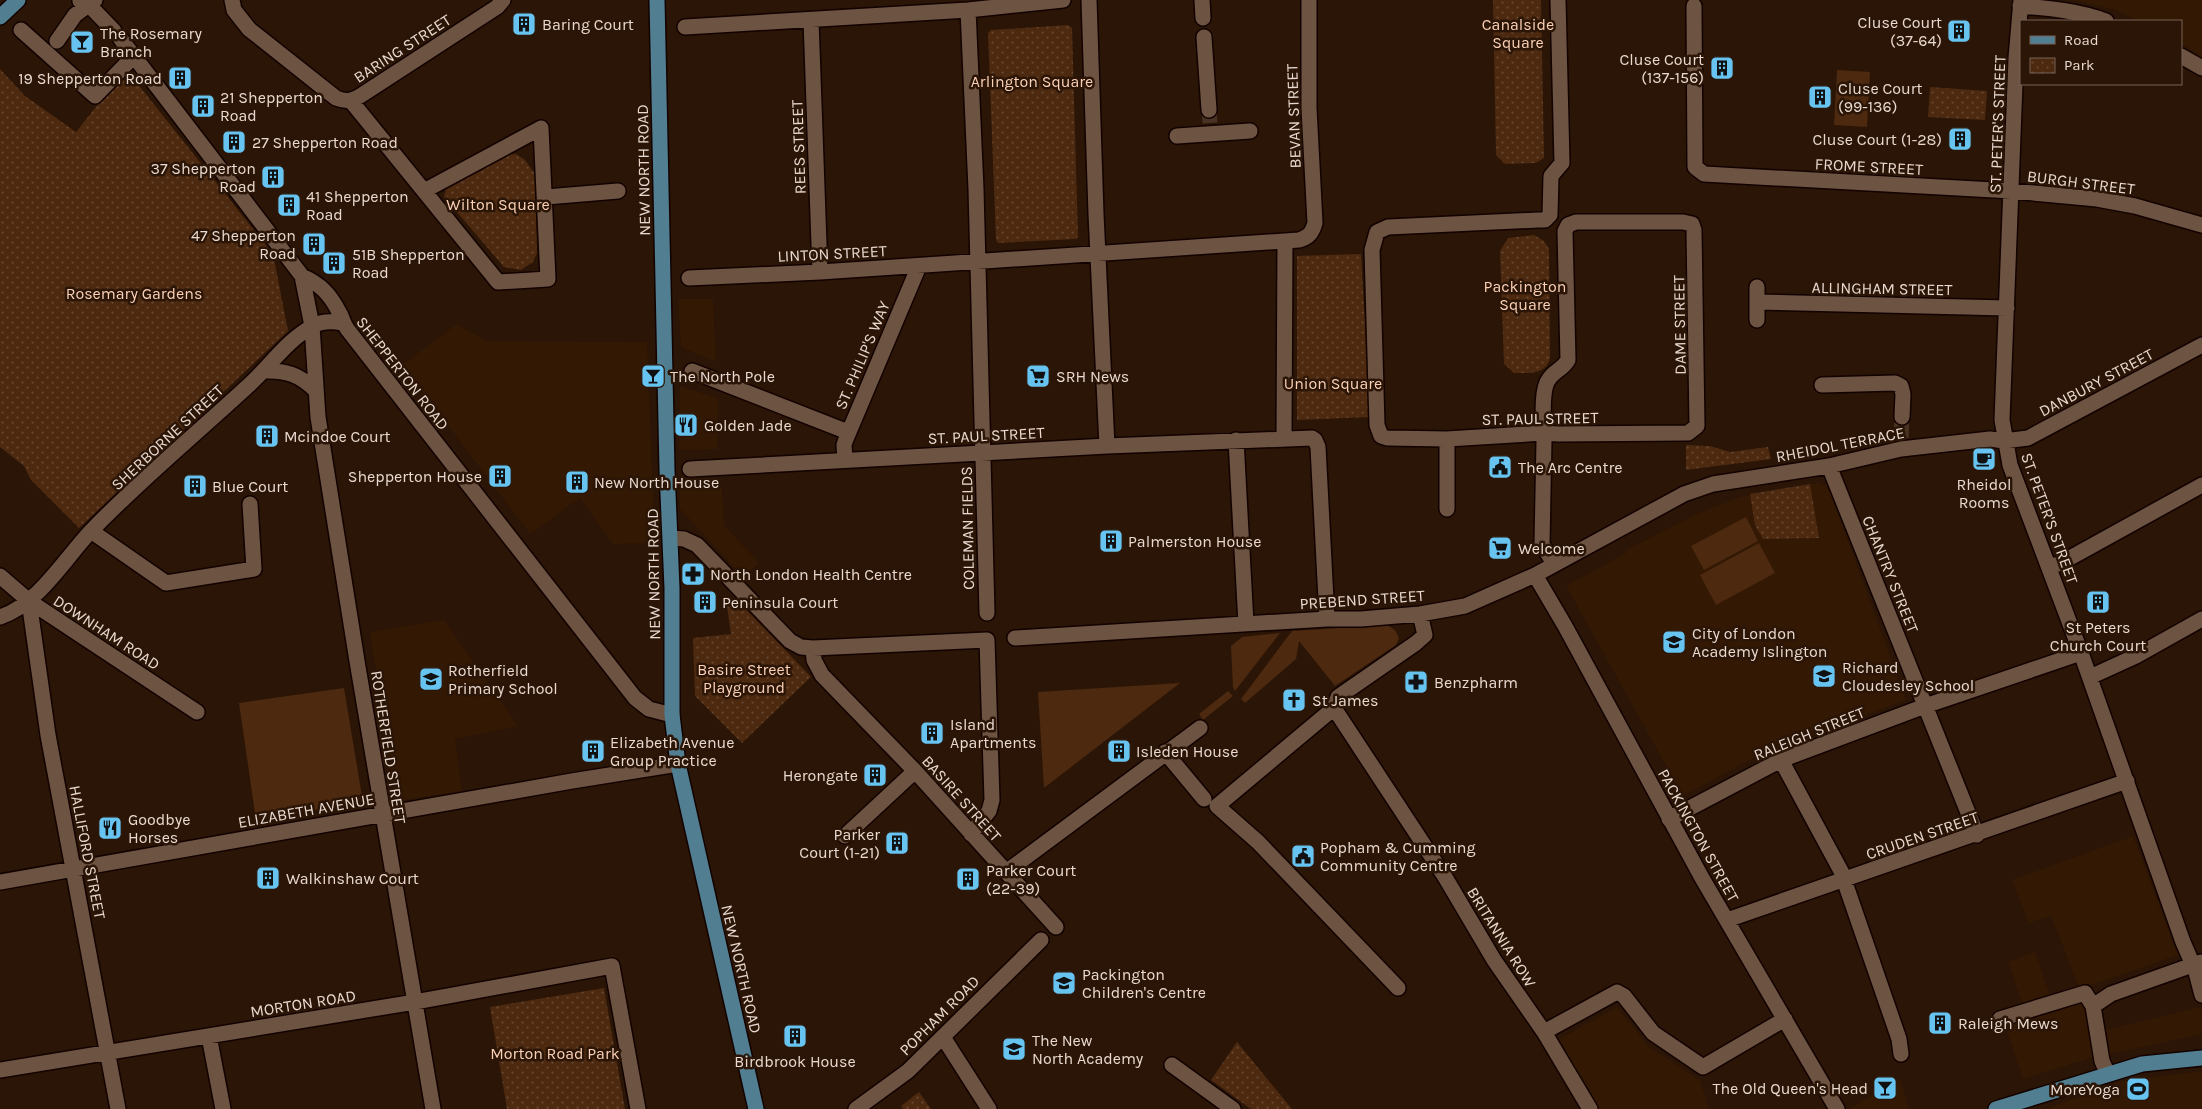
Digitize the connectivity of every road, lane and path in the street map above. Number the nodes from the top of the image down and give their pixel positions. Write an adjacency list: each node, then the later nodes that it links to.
1 (18, 0): 14 (main road)
2 (232, 0): 25 (street, BARING STREET)
3 (503, 0): 25 (street, BARING STREET)
4 (657, 0): 68 (main road, NEW NORTH ROAD)
5 (1063, 0): 13 (street)
6 (1089, 0): 35 (street)
7 (1202, 0): 15 (street)
8 (1310, 0): 34 (street, BEVAN STREET)
9 (1558, 0): 55 (street, ST. PAUL STREET)
10 (88, 2): 21 (street); 22 (street, SHEPPERTON ROAD)
11 (2021, 3): 17 (street); 31 (street, ST. PETER'S STREET)
12 (1694, 6): 31 (street, FROME STREET)
13 (968, 10): 16 (street); 36 (street)
14 (0, 17)
15 (1203, 18)
16 (811, 20): 18 (street); 38 (street, REES STREET)
17 (2103, 20)
18 (685, 27)
19 (20, 30): 22 (street)
20 (1204, 37): 26 (street)
21 (57, 41)
22 (134, 56): 39 (street, SHEPPERTON ROAD)
23 (2182, 57): 24 (street)
24 (2202, 68)
25 (350, 101): 29 (street)
26 (1210, 122): 27 (street); 28 (street)
27 (1250, 132)
28 (1177, 136)
29 (424, 191): 32 (street); 32 (street)
30 (618, 191): 32 (street)
31 (2012, 191): 33 (street, BURGH STREET); 41 (street, ST. PETER'S STREET)
32 (546, 197)
33 (2202, 225)
34 (1285, 241): 35 (street); 54 (street)
35 (1098, 254): 36 (street); 58 (street)
36 (978, 262): 37 (street, LINTON STREET); 59 (street, COLEMAN FIELDS)
37 (919, 266): 38 (street, LINTON STREET); 52 (street, ST. PHILIP'S WAY)
38 (820, 272): 40 (street, LINTON STREET)
39 (302, 276): 43 (street, SHEPPERTON ROAD); 44 (street, ROTHERFIELD STREET)
40 (689, 278)
41 (2007, 308): 42 (street, ALLINGHAM STREET); 57 (street, ST. PETER'S STREET)
42 (1757, 320)
43 (342, 323): 44 (street); 87 (street, SHEPPERTON ROAD)
44 (312, 326): 46 (street, SHERBORNE STREET); 49 (street, ROTHERFIELD STREET)
45 (2202, 345): 57 (street, DANBURY STREET)
46 (264, 371): 49 (street); 67 (street, SHERBORNE STREET)
47 (692, 371): 52 (street)
48 (1822, 385): 50 (street)
49 (315, 390): 95 (street, ROTHERFIELD STREET)
50 (1902, 418)
51 (1698, 426): 53 (street, ST. PAUL STREET); 53 (street, DAME STREET)
52 (848, 432): 60 (street, ST. PHILIP'S WAY)
53 (1544, 433): 55 (street, ST. PAUL STREET); 69 (street)
54 (1284, 438): 56 (street, ST. PAUL STREET); 77 (street)
55 (1447, 439): 66 (street)
56 (1236, 440): 58 (street, ST. PAUL STREET); 79 (street)
57 (2004, 441): 61 (street, RHEIDOL TERRACE); 70 (street, ST. PETER'S STREET)
58 (1107, 446): 59 (street, ST. PAUL STREET)
59 (983, 452): 60 (street, ST. PAUL STREET); 74 (street, COLEMAN FIELDS)
60 (845, 460): 62 (street, ST. PAUL STREET)
61 (1829, 466): 64 (street, RHEIDOL TERRACE); 84 (street, CHANTRY STREET)
62 (690, 469)
63 (2202, 485): 70 (street)
64 (1684, 494): 69 (street, PREBEND STREET)
65 (250, 504): 67 (street)
66 (1446, 509)
67 (91, 531): 73 (street, SHERBORNE STREET)
68 (671, 538): 81 (street); 87 (main road, NEW NORTH ROAD)
69 (1554, 564): 71 (street, PREBEND STREET)
70 (2050, 566): 82 (street, ST. PETER'S STREET)
71 (1535, 575): 75 (street, PREBEND STREET); 96 (street, PACKINGTON STREET)
72 (0, 576): 73 (street, DOWNHAM ROAD)
73 (29, 601): 76 (street, SHERBORNE STREET); 86 (street, DOWNHAM ROAD); 100 (street, HALLIFORD STREET)
74 (987, 613)
75 (1420, 614): 77 (street, PREBEND STREET); 85 (street)
76 (0, 617)
77 (1327, 619): 79 (street, PREBEND STREET)
78 (2202, 619): 83 (street)
79 (1246, 624): 80 (street, PREBEND STREET)
80 (1015, 638)
81 (812, 648): 92 (street, BASIRE STREET); 97 (street)
82 (2081, 653): 83 (street, ST. PETER'S STREET); 84 (street, RALEIGH STREET)
83 (2090, 677): 93 (street, ST. PETER'S STREET)
84 (1925, 706): 90 (street, RALEIGH STREET); 98 (street, CHANTRY STREET)
85 (1334, 708): 94 (street); 114 (street, BRITANNIA ROW)
86 (197, 712)
87 (672, 715): 91 (main road, NEW NORTH ROAD)
88 (1200, 728): 89 (street)
89 (1165, 752): 94 (street); 101 (street)
90 (1781, 760): 96 (street, RALEIGH STREET); 102 (street)
91 (678, 764): 95 (street, ELIZABETH AVENUE); 127 (main road, NEW NORTH ROAD)
92 (915, 772): 97 (street, BASIRE STREET); 99 (street)
93 (2127, 781): 98 (street, CRUDEN STREET); 107 (street, ST. PETER'S STREET)
94 (1210, 803): 108 (street)
95 (382, 815): 100 (street, ELIZABETH AVENUE); 111 (street, ROTHERFIELD STREET)
96 (1670, 819): 104 (street, PACKINGTON STREET)
97 (972, 834): 101 (street, BASIRE STREET)
98 (1976, 835): 102 (street, CRUDEN STREET)
99 (845, 836)
100 (74, 868): 103 (street, ELIZABETH AVENUE); 118 (street, HALLIFORD STREET)
101 (1006, 872): 105 (street, BASIRE STREET)
102 (1844, 879): 104 (street, CRUDEN STREET); 117 (street)
103 (0, 882)
104 (1727, 920): 112 (street, PACKINGTON STREET)
105 (1056, 927)
106 (1040, 940): 116 (street, POPHAM ROAD)
107 (2198, 963): 109 (street, ST. PETER'S STREET); 110 (street)
108 (1398, 988)
109 (2202, 995)
110 (2089, 999): 113 (street); 122 (street)
111 (415, 1002): 115 (street, MORTON ROAD); 125 (street, ROTHERFIELD STREET); 126 (street, MORTON ROAD)
112 (1785, 1019): 114 (street); 132 (street, PACKINGTON STREET)
113 (2000, 1019)
114 (1544, 1032): 131 (street, BRITANNIA ROW)
115 (209, 1036): 118 (street, MORTON ROAD); 124 (street)
116 (943, 1037): 128 (street, POPHAM ROAD); 129 (street)
117 (1903, 1042)
118 (107, 1053): 121 (street, MORTON ROAD); 123 (street, HALLIFORD STREET)
119 (2202, 1058): 122 (main road)
120 (1172, 1065): 130 (street)
121 (0, 1070)
122 (2108, 1074): 133 (main road)
123 (118, 1109)
124 (223, 1109)
125 (433, 1109)
126 (638, 1109)
127 (756, 1109)
128 (856, 1109)
129 (989, 1109)
130 (1233, 1109)
131 (1590, 1109)
132 (1837, 1109)
133 (1996, 1109)

